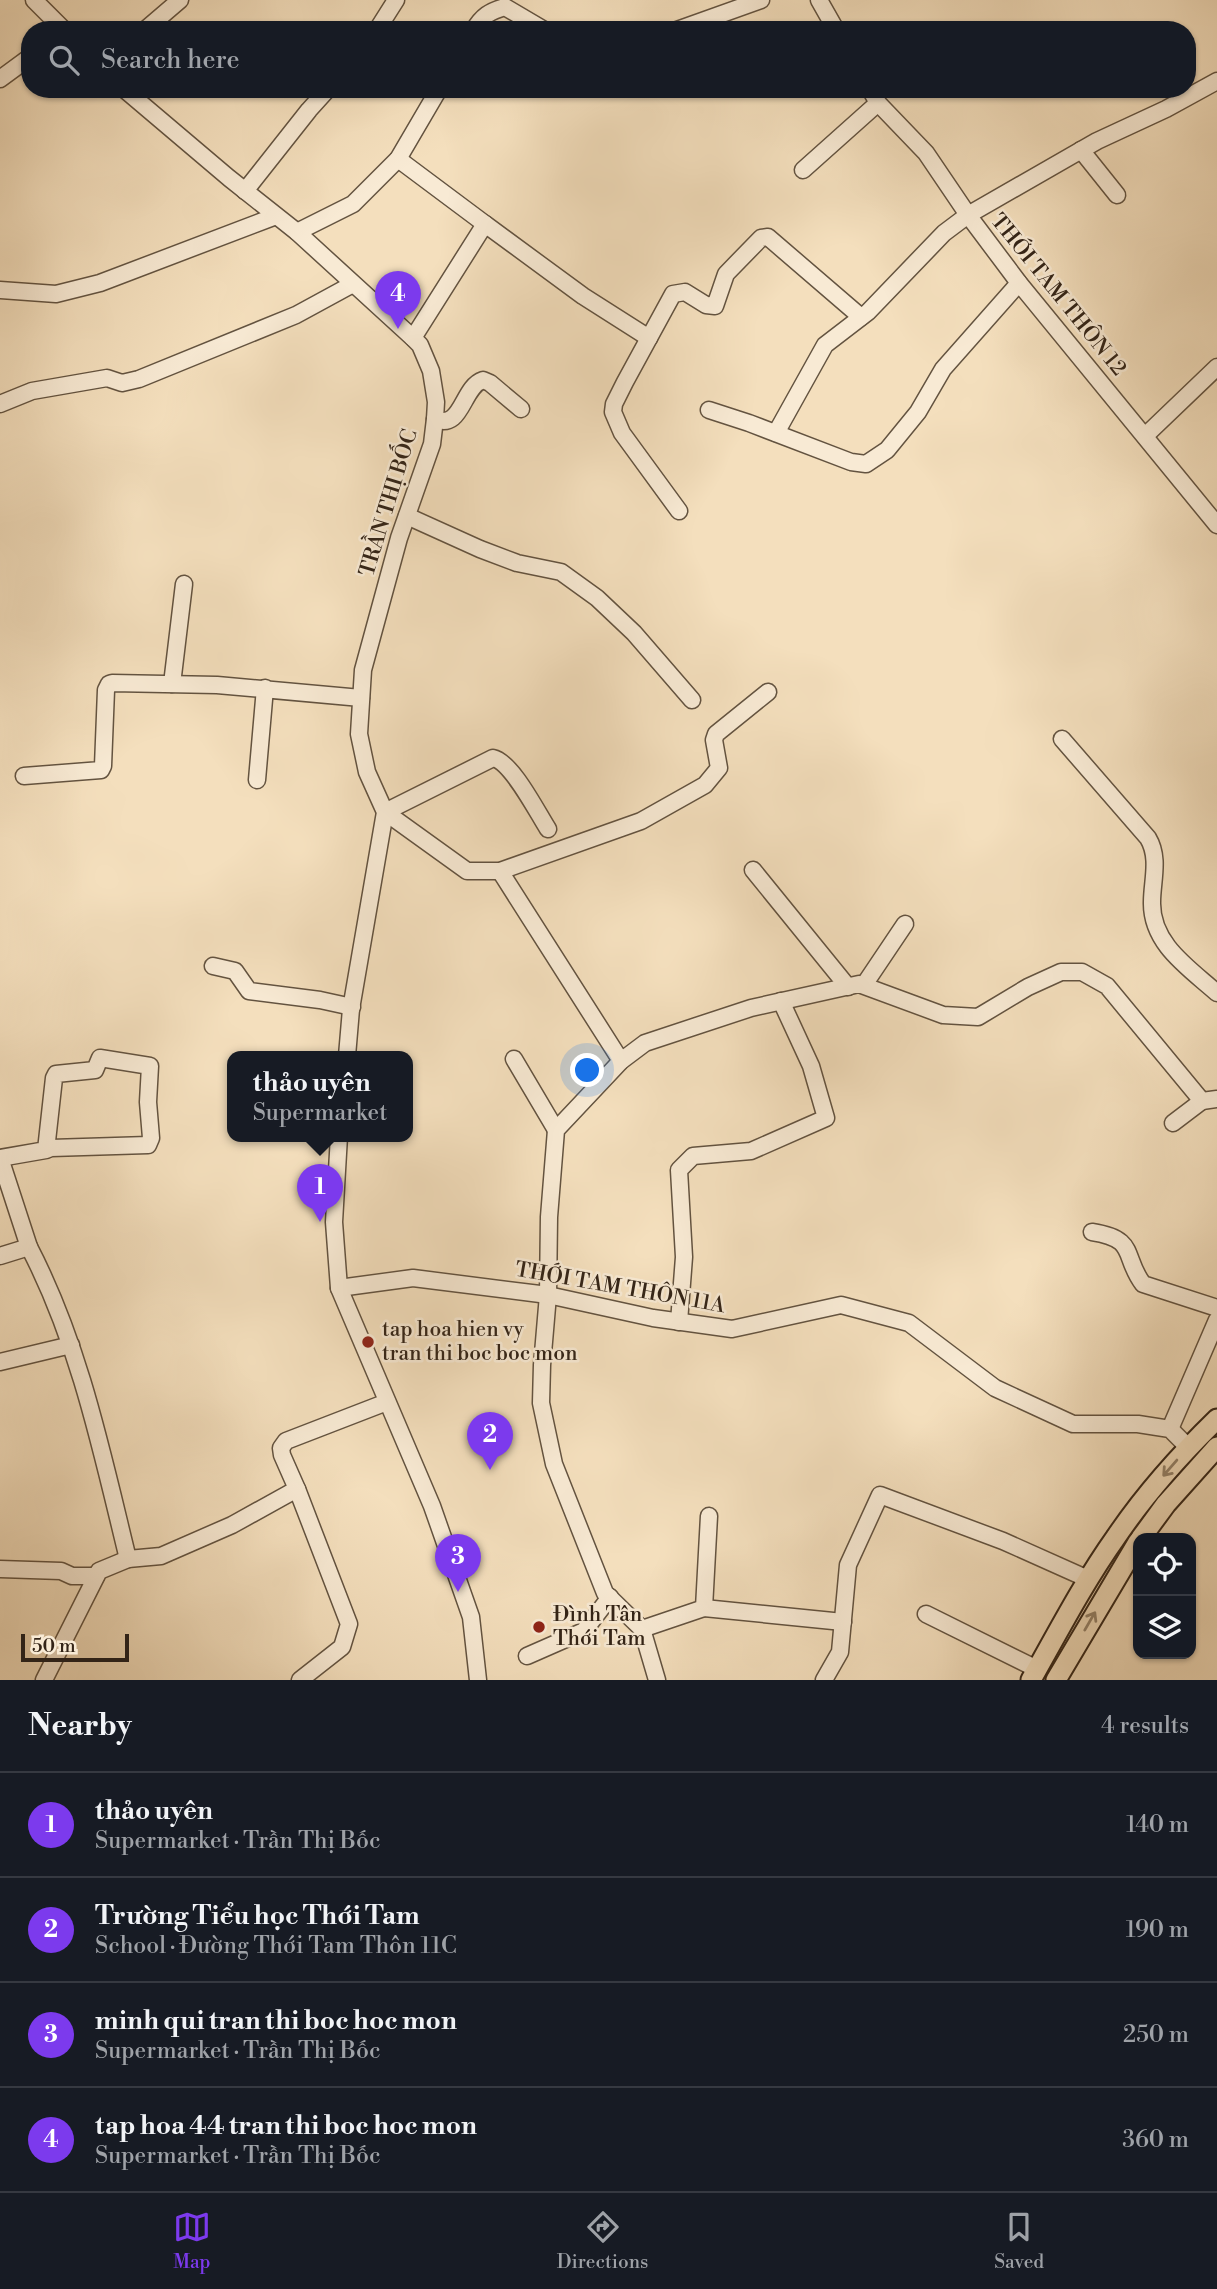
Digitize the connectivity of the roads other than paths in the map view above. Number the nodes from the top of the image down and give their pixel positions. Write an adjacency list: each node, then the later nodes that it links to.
1 (34, 0): 6 (street)
2 (180, 0): 7 (street)
3 (396, 0): 8 (street)
4 (761, 0): 11 (street)
5 (820, 0): 12 (street)
6 (55, 21)
7 (156, 21)
8 (383, 21)
9 (479, 21): 10 (street)
10 (529, 21)
11 (702, 21)
12 (831, 21)
13 (21, 64): 14 (street)
14 (0, 79)
15 (1217, 81): 16 (street)
16 (1196, 93)
17 (135, 98): 26 (street, TRẦN THỊ BỐC)
18 (320, 98): 26 (street)
19 (434, 98): 24 (street)
20 (872, 98): 25 (street)
21 (876, 98): 28 (street, THỚI TAM THÔN 12)
22 (1186, 98): 23 (street)
23 (1081, 150): 27 (street); 28 (street)
24 (398, 159): 30 (street); 31 (street)
25 (803, 170)
26 (245, 191): 29 (street, TRẦN THỊ BỐC)
27 (1117, 195)
28 (968, 215): 32 (street, THỚI TAM THÔN 12); 35 (street)
29 (276, 216): 31 (street, TRẦN THỊ BỐC); 34 (street)
30 (485, 223): 36 (street); 37 (street)
31 (297, 232): 33 (street, TRẦN THỊ BỐC)
32 (1019, 283): 43 (street); 44 (street, THỚI TAM THÔN 12)
33 (353, 284): 36 (street, TRẦN THỊ BỐC); 39 (street)
34 (0, 290)
35 (861, 317): 37 (street); 43 (street)
36 (413, 338): 42 (street, TRẦN THỊ BỐC)
37 (649, 338): 45 (street)
38 (1217, 367): 44 (street)
39 (0, 404)
40 (521, 409): 42 (street)
41 (709, 410): 43 (street)
42 (435, 419): 46 (street, TRẦN THỊ BỐC)
43 (776, 433)
44 (1145, 436): 47 (street, THỚI TAM THÔN 12)
45 (679, 511)
46 (407, 516): 52 (street, TRẦN THỊ BỐC); 53 (street)
47 (1217, 525)
48 (184, 584): 49 (street)
49 (172, 684): 50 (street); 55 (street)
50 (265, 688): 52 (street); 56 (street)
51 (768, 692): 60 (street)
52 (361, 698): 57 (street, TRẦN THỊ BỐC)
53 (692, 700)
54 (1062, 739): 64 (street)
55 (24, 776)
56 (257, 780)
57 (385, 812): 58 (street); 60 (street); 66 (street)
58 (548, 829)
59 (753, 870): 63 (street)
60 (500, 871): 69 (street)
61 (905, 924): 63 (street)
62 (212, 966): 66 (street)
63 (856, 986): 65 (street); 70 (street)
64 (1217, 993)
65 (781, 1001): 69 (street); 82 (street)
66 (352, 1007): 67 (street)
67 (348, 1051)
68 (514, 1059): 72 (street)
69 (621, 1061): 72 (street)
70 (1210, 1100): 71 (street)
71 (1173, 1123)
72 (556, 1130): 79 (street)
73 (340, 1142): 78 (street)
74 (46, 1150): 74 (street); 76 (street)
75 (1092, 1232): 80 (street)
76 (29, 1247): 77 (street); 83 (street)
77 (0, 1255)
78 (340, 1288): 79 (street, THỚI TAM THÔN 11A); 85 (street)
79 (548, 1294): 82 (street, THỚI TAM THÔN 11A); 98 (street)
80 (1217, 1308)
81 (1217, 1320): 87 (street)
82 (679, 1322): 87 (street, THỚI TAM THÔN 11A)
83 (71, 1345): 84 (street); 94 (street)
84 (0, 1362)
85 (387, 1402): 90 (street); 107 (street)
86 (1217, 1419): 88 (main road)
87 (1170, 1429): 88 (street)
88 (1188, 1447): 97 (main road, one-way to 97)
89 (1213, 1457): 92 (main road)
90 (297, 1489): 94 (street); 106 (street)
91 (709, 1516): 99 (street)
92 (1145, 1533)
93 (1133, 1552): 110 (main road, one-way to 93)
94 (128, 1559): 96 (street)
95 (0, 1569): 96 (street)
96 (96, 1576): 105 (street)
97 (1088, 1579): 101 (street); 104 (main road)
98 (610, 1597): 102 (street); 103 (street)
99 (704, 1608): 101 (street); 102 (street)
100 (926, 1614): 104 (street)
101 (843, 1622): 109 (street)
102 (642, 1629): 108 (street)
103 (527, 1656)
104 (1034, 1675)
105 (44, 1680)
106 (300, 1680)
107 (478, 1680)
108 (657, 1680)
109 (824, 1680)
110 (1056, 1680)

